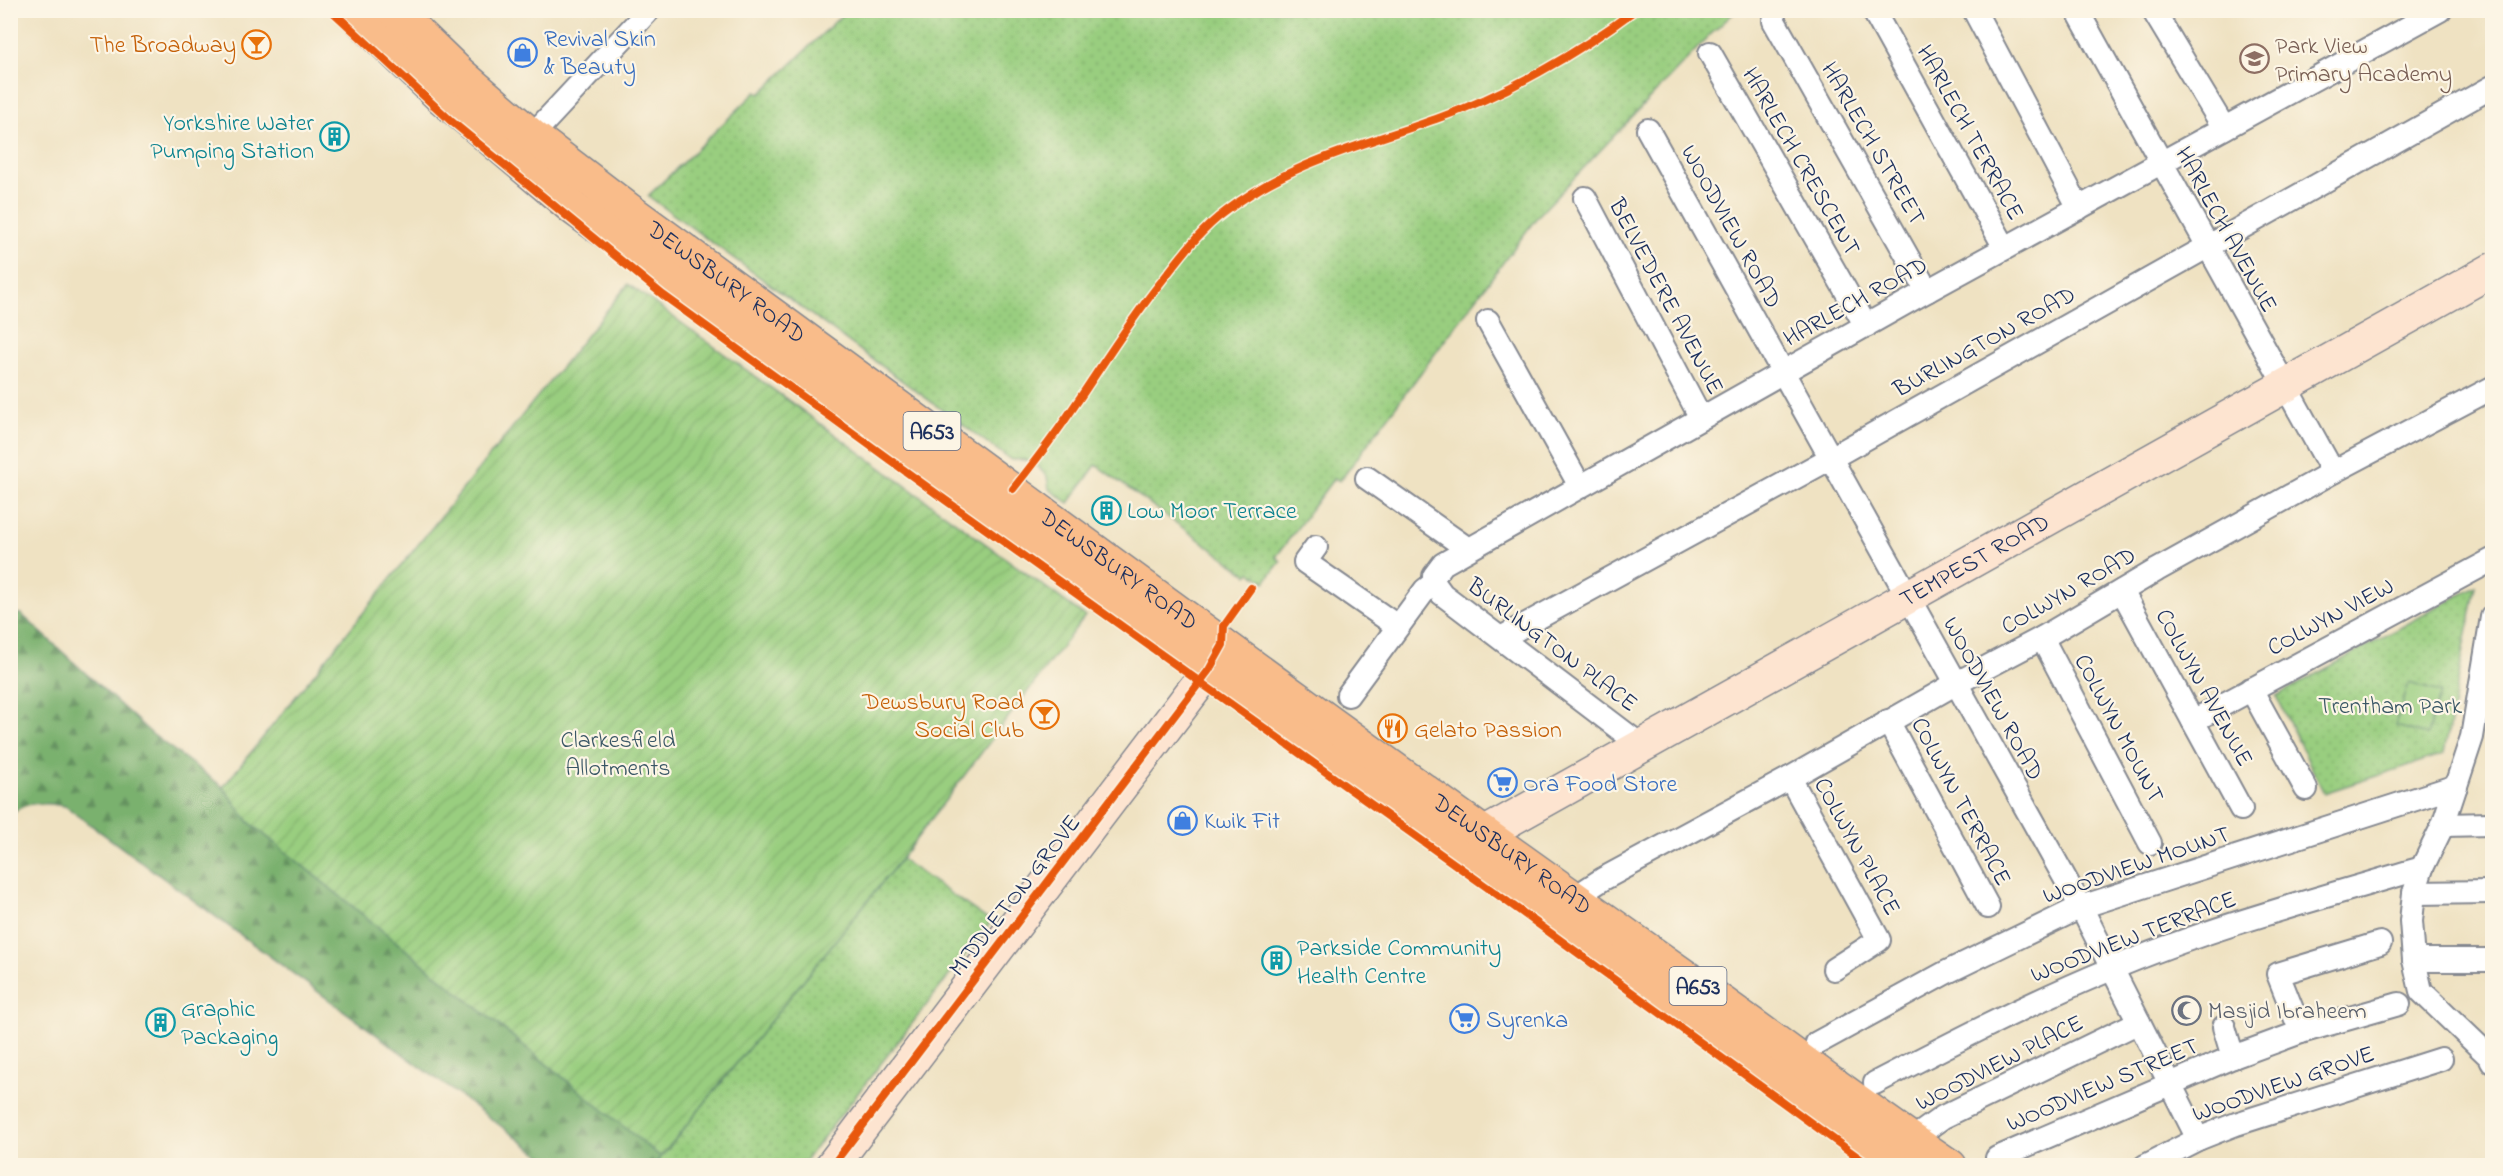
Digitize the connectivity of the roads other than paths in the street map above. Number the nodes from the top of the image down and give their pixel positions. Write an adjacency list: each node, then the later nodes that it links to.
1 (350, 10): 14 (main road, DEWSBURY ROAD / A653)
2 (394, 10): 14 (main road, DEWSBURY ROAD / A653)
3 (649, 10): 14 (street)
4 (1873, 10): 21 (street, HARLECH TERRACE)
5 (1974, 10): 17 (street)
6 (2077, 10): 15 (street, HARLECH AVENUE)
7 (2154, 10): 12 (street)
8 (2440, 10): 12 (street, HARLECH ROAD)
9 (1774, 21): 23 (street, HARLECH STREET)
10 (1710, 53): 25 (street, HARLECH CRESCENT)
11 (2493, 87): 20 (street, BURLINGTON ROAD)
12 (2224, 128): 15 (street, HARLECH ROAD)
13 (1648, 130): 26 (street, WOODVIEW ROAD)
14 (521, 146): 18 (main road, DEWSBURY ROAD / A653); 19 (main road, DEWSBURY ROAD / A653)
15 (2159, 163): 17 (street, HARLECH ROAD); 20 (street, HARLECH AVENUE)
16 (1585, 198): 29 (street, BELVEDERE AVENUE)
17 (2079, 208): 21 (street, HARLECH ROAD)
18 (629, 210): 19 (main road); 30 (main road, DEWSBURY ROAD / A653)
19 (626, 245): 30 (main road, DEWSBURY ROAD / A653)
20 (2206, 246): 27 (street, HARLECH AVENUE); 31 (street, BURLINGTON ROAD)
21 (2005, 248): 23 (street, HARLECH ROAD)
22 (2491, 274): 27 (street, TEMPEST ROAD)
23 (1927, 291): 25 (street, HARLECH ROAD)
24 (1488, 321): 34 (street)
25 (1866, 326): 26 (street, HARLECH ROAD)
26 (1783, 372): 29 (street, HARLECH ROAD); 31 (street, WOODVIEW ROAD)
27 (2285, 386): 32 (street, HARLECH AVENUE); 40 (street, TEMPEST ROAD)
28 (2493, 388): 32 (street, COLWYN ROAD)
29 (1701, 418): 34 (street, HARLECH ROAD)
30 (899, 427): 45 (main road, DEWSBURY ROAD / A653)
31 (1832, 458): 40 (street, WOODVIEW ROAD); 44 (street, BURLINGTON ROAD)
32 (2333, 472): 39 (street, COLWYN ROAD)
33 (1367, 478): 36 (street)
34 (1580, 486): 36 (street, HARLECH ROAD)
35 (1316, 547): 41 (street)
36 (1468, 549): 38 (street, HARLECH ROAD)
37 (2493, 560): 47 (street, COLWYN VIEW)
38 (1434, 583): 41 (street, HARLECH ROAD); 44 (street, BURLINGTON PLACE)
39 (2122, 591): 43 (street, COLWYN ROAD); 50 (street, COLWYN AVENUE)
40 (1907, 597): 46 (street, WOODVIEW ROAD); 52 (street, TEMPEST ROAD)
41 (1397, 626): 48 (street, HARLECH ROAD)
42 (2491, 627): 51 (street)
43 (2042, 638): 46 (street, COLWYN ROAD); 60 (street, COLWYN MOUNT)
44 (1501, 639): 52 (street, BURLINGTON PLACE)
45 (1216, 657): 59 (main road, DEWSBURY ROAD / A653); 85 (street, MIDDLETON GROVE)
46 (1955, 684): 49 (street, COLWYN ROAD); 66 (street, WOODVIEW ROAD)
47 (2251, 689): 50 (street, COLWYN VIEW); 55 (street)
48 (1348, 695)
49 (1888, 722): 53 (street, COLWYN ROAD); 65 (street, COLWYN TERRACE)
50 (2193, 722): 56 (street, COLWYN AVENUE)
51 (2482, 737): 54 (street)
52 (1642, 746): 59 (street, TEMPEST ROAD)
53 (1790, 778): 64 (street, COLWYN ROAD); 70 (street, COLWYN PLACE)
54 (2456, 786): 58 (street); 66 (street, WOODVIEW MOUNT)
55 (2306, 789)
56 (2241, 809)
57 (2493, 824): 58 (street)
58 (2443, 825): 61 (street)
59 (1470, 842): 64 (main road, DEWSBURY ROAD / A653)
60 (2150, 843)
61 (2422, 868): 63 (street); 71 (street, WOODVIEW TERRACE)
62 (2493, 892): 63 (street)
63 (2414, 893): 68 (street)
64 (1561, 906): 83 (main road, DEWSBURY ROAD / A653)
65 (1988, 907)
66 (2081, 907): 71 (street, WOODVIEW ROAD); 76 (street, WOODVIEW MOUNT)
67 (2380, 943): 75 (street)
68 (2414, 960): 69 (street); 78 (street)
69 (2493, 960)
70 (1833, 969)
71 (2111, 969): 73 (street, WOODVIEW ROAD); 80 (street, WOODVIEW TERRACE)
72 (2399, 1004): 75 (street, WOODVIEW STREET)
73 (2139, 1022): 81 (street, WOODVIEW ROAD); 83 (street, WOODVIEW PLACE)
74 (2224, 1027): 77 (street)
75 (2301, 1032): 77 (street, WOODVIEW STREET)
76 (1817, 1043)
77 (2233, 1057): 81 (street, WOODVIEW STREET)
78 (2492, 1058)
79 (2441, 1059): 82 (street, WOODVIEW GROVE)
80 (1875, 1083)
81 (2169, 1083): 82 (street, WOODVIEW ROAD); 84 (street, WOODVIEW STREET)
82 (2198, 1139): 87 (street, WOODVIEW GROVE)
83 (1901, 1156): 86 (main road, DEWSBURY ROAD / A653)
84 (1997, 1158)
85 (832, 1166)
86 (1950, 1166)
87 (2145, 1166)

